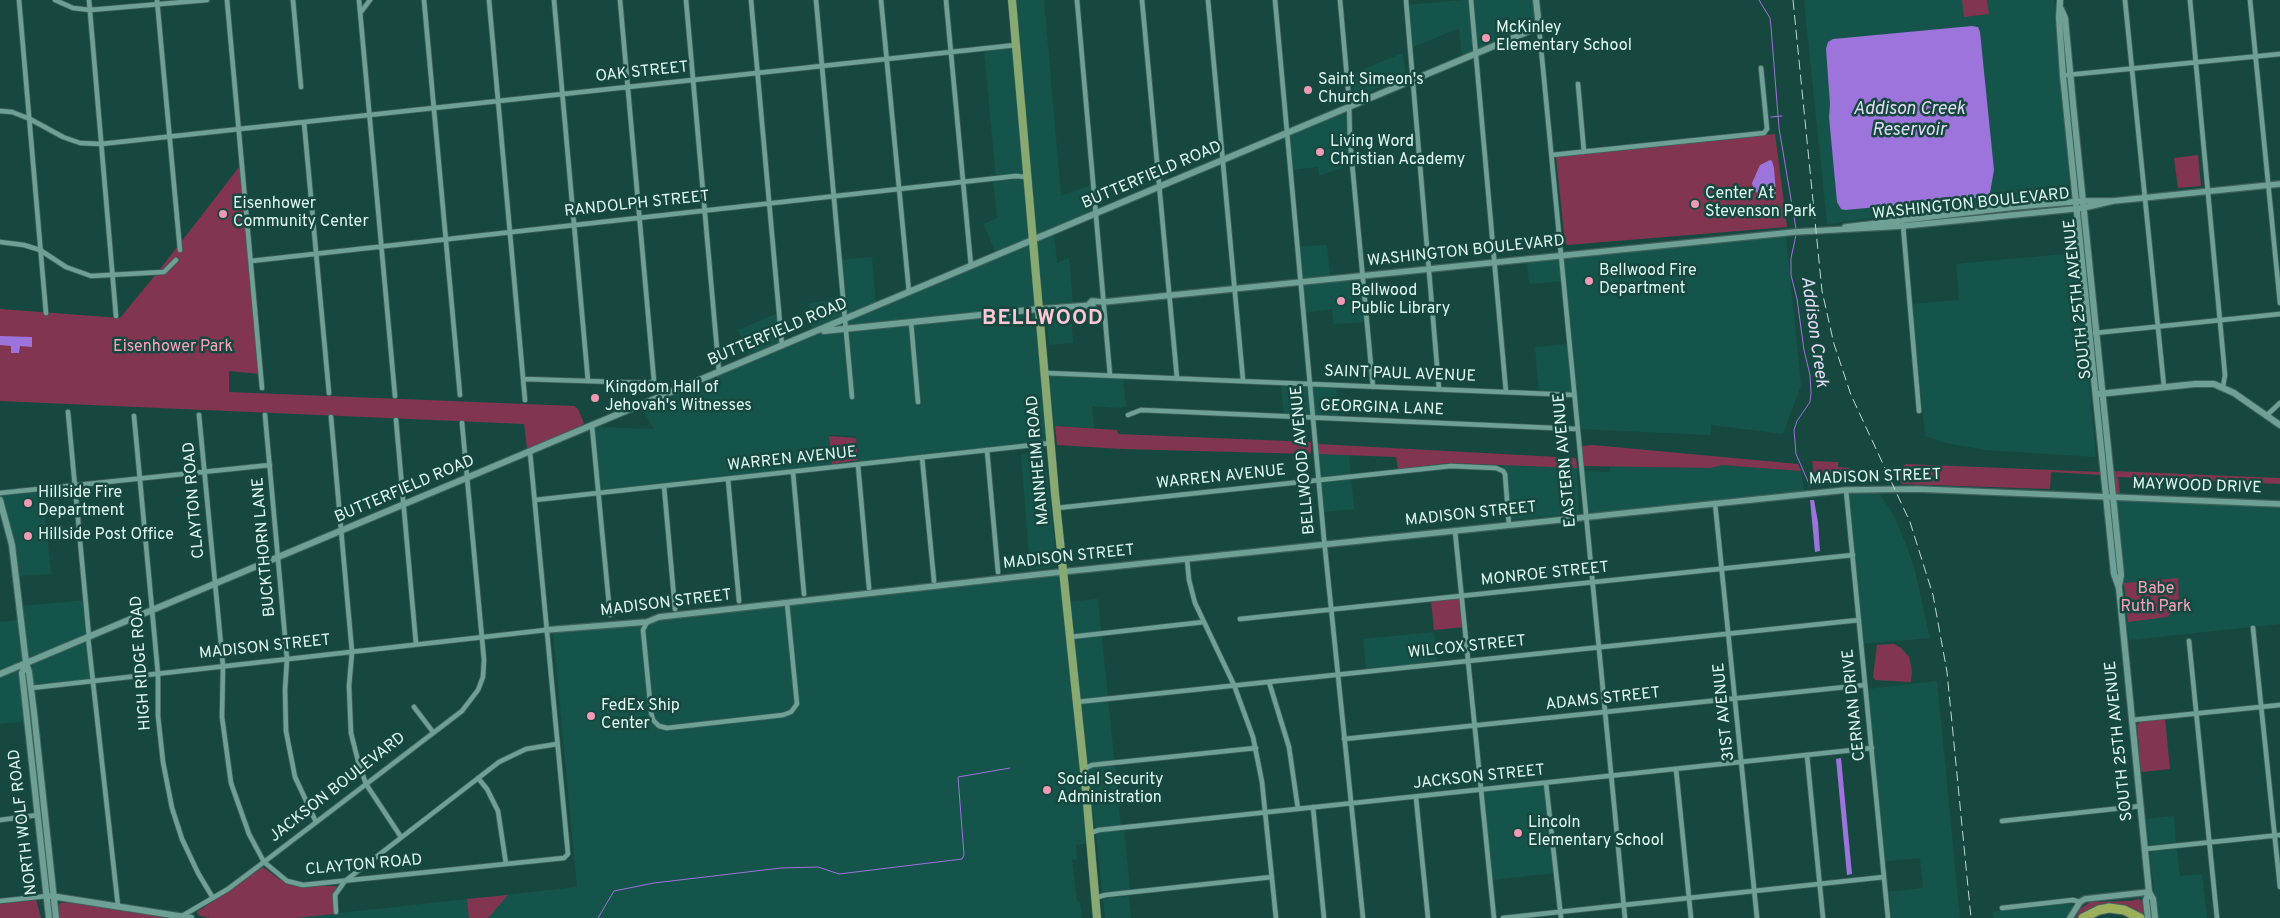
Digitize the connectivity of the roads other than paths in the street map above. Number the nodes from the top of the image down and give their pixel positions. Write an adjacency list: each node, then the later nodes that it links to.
1 (19, 0): 58 (street)
2 (55, 0): 32 (street)
3 (89, 0): 32 (street)
4 (207, 0): 31 (street)
5 (227, 0): 60 (street)
6 (293, 0): 50 (street)
7 (360, 0): 33 (street)
8 (370, 0): 33 (street)
9 (424, 0): 54 (street)
10 (489, 0): 53 (street)
11 (554, 0): 52 (street)
12 (620, 0): 51 (street)
13 (686, 0): 47 (street)
14 (750, 0): 45 (street)
15 (816, 0): 42 (street)
16 (881, 0): 40 (street)
17 (946, 0): 36 (street)
18 (1012, 0): 35 (main road, MANNHEIM ROAD)
19 (1077, 0): 79 (street)
20 (1142, 0): 71 (street)
21 (1208, 0): 66 (street)
22 (1274, 0): 61 (street, BELLWOOD AVENUE)
23 (1340, 0): 55 (street)
24 (1406, 0): 48 (street)
25 (1471, 0): 37 (street)
26 (1536, 0): 34 (main road, EASTERN AVENUE)
27 (2060, 0): 46 (main road, SOUTH 25TH AVENUE)
28 (2125, 0): 44 (street)
29 (2190, 0): 41 (street)
30 (2250, 0): 39 (street)
31 (157, 2): 32 (street); 62 (street)
32 (90, 10): 63 (street)
33 (361, 12): 57 (street)
34 (1539, 27): 37 (main road, BUTTERFIELD ROAD); 65 (street, EASTERN AVENUE)
35 (1016, 45): 36 (street, OAK STREET); 67 (main road, MANNHEIM ROAD)
36 (951, 52): 40 (street, OAK STREET); 68 (street)
37 (1476, 54): 48 (main road, BUTTERFIELD ROAD); 96 (street)
38 (2280, 54): 39 (street)
39 (2256, 56): 41 (street); 70 (street)
40 (886, 59): 42 (street, OAK STREET); 72 (street)
41 (2196, 63): 44 (street); 73 (street)
42 (822, 66): 45 (street, OAK STREET); 74 (street)
43 (1761, 68): 64 (street)
44 (2132, 69): 46 (street); 75 (street)
45 (757, 74): 47 (street, OAK STREET); 76 (street)
46 (2067, 76): 77 (main road, SOUTH 25TH AVENUE)
47 (694, 80): 51 (street, OAK STREET); 78 (street)
48 (1412, 82): 55 (main road, BUTTERFIELD ROAD); 98 (street)
49 (1578, 84): 64 (street)
50 (301, 87)
51 (629, 88): 52 (street, OAK STREET); 80 (street)
52 (563, 94): 53 (street, OAK STREET); 82 (street)
53 (499, 101): 54 (street, OAK STREET); 85 (street)
54 (434, 108): 57 (street, OAK STREET); 86 (street)
55 (1348, 108): 61 (main road, BUTTERFIELD ROAD); 100 (street)
56 (0, 111): 58 (street, OAK STREET)
57 (369, 115): 59 (street, OAK STREET); 89 (street)
58 (30, 120): 63 (street, OAK STREET); 90 (street)
59 (304, 122): 60 (street, OAK STREET); 92 (street)
60 (238, 129): 62 (street, OAK STREET); 95 (street)
61 (1287, 134): 66 (main road, BUTTERFIELD ROAD); 101 (street, BELLWOOD AVENUE)
62 (170, 137): 63 (street, OAK STREET); 91 (street)
63 (101, 144): 99 (street)
64 (1584, 152): 65 (street)
65 (1552, 155): 93 (street, EASTERN AVENUE)
66 (1223, 161): 71 (main road, BUTTERFIELD ROAD); 102 (street)
67 (1027, 177): 68 (street, RANDOLPH STREET); 87 (main road, MANNHEIM ROAD)
68 (963, 182): 72 (street, RANDOLPH STREET); 97 (street)
69 (2280, 184): 70 (street, WASHINGTON BOULEVARD)
70 (2269, 185): 73 (street, WASHINGTON BOULEVARD); 106 (street)
71 (1159, 188): 79 (main road, BUTTERFIELD ROAD); 104 (street)
72 (898, 189): 74 (street, RANDOLPH STREET); 103 (street)
73 (2208, 191): 75 (street, WASHINGTON BOULEVARD); 112 (street)
74 (834, 196): 76 (street, RANDOLPH STREET); 111 (street)
75 (2145, 198): 77 (street, WASHINGTON BOULEVARD); 114 (street)
76 (769, 204): 78 (street, RANDOLPH STREET); 118 (street)
77 (2079, 205): 81 (street, WASHINGTON BOULEVARD); 83 (street, WASHINGTON BOULEVARD); 117 (main road, SOUTH 25TH AVENUE)
78 (704, 211): 80 (street, RANDOLPH STREET); 119 (street)
79 (1097, 214): 87 (main road, BUTTERFIELD ROAD); 105 (street)
80 (639, 217): 82 (street, RANDOLPH STREET); 125 (street)
81 (1902, 219): 83 (street); 84 (street, WASHINGTON BOULEVARD)
82 (575, 224): 85 (street, RANDOLPH STREET); 125 (street)
83 (1903, 226): 84 (street, WASHINGTON BOULEVARD); 142 (street)
84 (1831, 229): 93 (street, WASHINGTON BOULEVARD)
85 (510, 232): 86 (street, RANDOLPH STREET); 123 (street)
86 (445, 240): 89 (street, RANDOLPH STREET); 135 (street)
87 (1033, 241): 97 (main road, BUTTERFIELD ROAD); 107 (main road, MANNHEIM ROAD)
88 (0, 242): 90 (street)
89 (380, 247): 92 (street, RANDOLPH STREET); 137 (street)
90 (40, 250): 99 (street); 108 (street)
91 (180, 250)
92 (316, 254): 95 (street, RANDOLPH STREET); 133 (street)
93 (1561, 256): 96 (street, WASHINGTON BOULEVARD); 136 (street, EASTERN AVENUE)
94 (176, 260): 99 (street)
95 (250, 261): 130 (street)
96 (1494, 262): 98 (street, WASHINGTON BOULEVARD); 132 (street)
97 (971, 266): 103 (main road, BUTTERFIELD ROAD)
98 (1428, 269): 100 (street, WASHINGTON BOULEVARD); 131 (street)
99 (113, 276): 110 (street)
100 (1362, 276): 101 (street, WASHINGTON BOULEVARD); 127 (street)
101 (1300, 282): 102 (street, WASHINGTON BOULEVARD); 126 (street, BELLWOOD AVENUE)
102 (1235, 288): 104 (street, WASHINGTON BOULEVARD); 124 (street)
103 (909, 292): 111 (main road, BUTTERFIELD ROAD)
104 (1169, 295): 105 (street, WASHINGTON BOULEVARD); 122 (street)
105 (1104, 302): 107 (street, WASHINGTON BOULEVARD); 121 (street)
106 (2280, 303)
107 (1038, 309): 113 (main road, WASHINGTON BOULEVARD); 120 (main road, MANNHEIM ROAD)
108 (46, 313)
109 (2280, 314): 112 (street)
110 (116, 316)
111 (845, 320): 115 (street); 116 (main road, BUTTERFIELD ROAD)
112 (2220, 320): 114 (street); 129 (street)
113 (910, 322): 115 (main road, WASHINGTON BOULEVARD); 140 (street)
114 (2158, 326): 117 (street); 128 (street)
115 (846, 329): 116 (main road, WASHINGTON BOULEVARD); 138 (street)
116 (818, 332): 118 (main road, BUTTERFIELD ROAD)
117 (2092, 333): 134 (main road, SOUTH 25TH AVENUE)
118 (782, 346): 119 (main road, BUTTERFIELD ROAD)
119 (720, 373): 154 (main road, BUTTERFIELD ROAD)
120 (1045, 373): 121 (street, SAINT PAUL AVENUE); 156 (main road, MANNHEIM ROAD)
121 (1110, 375): 122 (street, SAINT PAUL AVENUE)
122 (1177, 378): 124 (street, SAINT PAUL AVENUE)
123 (524, 379): 125 (street); 139 (street)
124 (1243, 380): 126 (street, SAINT PAUL AVENUE)
125 (588, 381)
126 (1309, 384): 127 (street, SAINT PAUL AVENUE); 150 (street, BELLWOOD AVENUE)
127 (1373, 387): 131 (street, SAINT PAUL AVENUE)
128 (2164, 387): 129 (main road); 134 (main road)
129 (2223, 387): 148 (main road)
130 (262, 388)
131 (1439, 390): 132 (street, SAINT PAUL AVENUE)
132 (1506, 392): 136 (street, SAINT PAUL AVENUE)
133 (329, 393)
134 (2099, 394): 173 (main road, SOUTH 25TH AVENUE)
135 (460, 395)
136 (1574, 395): 155 (street, EASTERN AVENUE)
137 (395, 396)
138 (852, 397)
139 (526, 400)
140 (918, 402)
141 (2280, 403): 148 (street)
142 (1919, 411)
143 (68, 412): 169 (street)
144 (199, 415): 162 (street, CLAYTON ROAD)
145 (265, 415): 160 (street, BUCKTHORN LANE)
146 (1128, 415): 150 (street, GEORGINA LANE)
147 (134, 416): 166 (street, HIGH RIDGE ROAD)
148 (2266, 416): 153 (main road)
149 (331, 417): 183 (street)
150 (1312, 418): 155 (street, GEORGINA LANE); 167 (street, BELLWOOD AVENUE)
151 (396, 420): 178 (street)
152 (462, 423): 164 (street, JACKSON BOULEVARD)
153 (2280, 425)
154 (592, 426): 158 (main road, BUTTERFIELD ROAD); 171 (street)
155 (1577, 429): 180 (street, EASTERN AVENUE)
156 (1051, 443): 157 (street, WARREN AVENUE); 179 (main road, MANNHEIM ROAD)
157 (987, 450): 159 (street, WARREN AVENUE); 189 (street)
158 (530, 452): 164 (main road, BUTTERFIELD ROAD); 175 (street)
159 (922, 457): 161 (street, WARREN AVENUE); 191 (street)
160 (270, 465): 162 (street); 186 (street, BUCKTHORN LANE)
161 (858, 465): 163 (street, WARREN AVENUE); 194 (street)
162 (204, 472): 166 (street); 193 (street, CLAYTON ROAD)
163 (793, 472): 165 (street, WARREN AVENUE); 195 (street)
164 (467, 478): 178 (main road, BUTTERFIELD ROAD); 211 (street, JACKSON BOULEVARD)
165 (728, 479): 168 (street, WARREN AVENUE); 197 (street)
166 (139, 480): 169 (street); 201 (street, HIGH RIDGE ROAD)
167 (1318, 480): 179 (street, WARREN AVENUE); 181 (street, WARREN AVENUE); 184 (street, BELLWOOD AVENUE)
168 (664, 486): 171 (street, WARREN AVENUE); 199 (street)
169 (74, 487): 172 (street); 210 (street)
170 (1846, 490): 173 (street, MADISON STREET); 176 (street, MADISON STREET); 185 (street, CERNAN DRIVE)
171 (600, 493): 175 (street, WARREN AVENUE); 202 (street)
172 (0, 494)
173 (2109, 497): 177 (street, MAYWOOD DRIVE); 236 (main road, SOUTH 25TH AVENUE)
174 (0, 500): 219 (main road, NORTH WOLF ROAD)
175 (535, 500): 208 (street)
176 (1715, 503): 180 (street, MADISON STREET); 188 (street, 31ST AVENUE)
177 (2280, 504)
178 (404, 505): 183 (main road, BUTTERFIELD ROAD); 214 (street)
179 (1057, 508): 190 (main road, MANNHEIM ROAD)
180 (1585, 517): 181 (street, MADISON STREET); 192 (street, EASTERN AVENUE)
181 (1509, 525): 182 (street, MADISON STREET)
182 (1455, 530): 184 (street, MADISON STREET); 196 (street)
183 (341, 531): 186 (main road, BUTTERFIELD ROAD); 216 (street)
184 (1324, 544): 187 (street, MADISON STREET); 200 (street, BELLWOOD AVENUE)
185 (1853, 554): 188 (street, MONROE STREET); 204 (street, CERNAN DRIVE)
186 (278, 557): 193 (main road, BUTTERFIELD ROAD); 217 (street, BUCKTHORN LANE)
187 (1187, 559): 190 (street, MADISON STREET); 206 (street)
188 (1722, 569): 192 (street, MONROE STREET); 209 (street, 31ST AVENUE)
189 (998, 572)
190 (1063, 572): 198 (street, MADISON STREET); 212 (main road, MANNHEIM ROAD)
191 (934, 581)
192 (1591, 582): 196 (street, MONROE STREET); 215 (street, EASTERN AVENUE)
193 (215, 584): 201 (main road, BUTTERFIELD ROAD); 220 (street, CLAYTON ROAD)
194 (869, 588)
195 (804, 594)
196 (1462, 596): 200 (street, MONROE STREET); 218 (street)
197 (740, 601)
198 (787, 602): 205 (street, MADISON STREET); 205 (street)
199 (675, 609)
200 (1331, 609): 203 (street, MONROE STREET); 223 (street, BELLWOOD AVENUE)
201 (151, 611): 210 (main road, BUTTERFIELD ROAD); 222 (street, HIGH RIDGE ROAD)
202 (610, 615)
203 (1240, 619)
204 (1859, 620): 209 (street, WILCOX STREET); 226 (street, CERNAN DRIVE)
205 (647, 622): 208 (street, MADISON STREET)
206 (1204, 622): 212 (street); 227 (street)
207 (2254, 628): 232 (street)
208 (546, 630): 211 (street, MADISON STREET); 240 (street)
209 (1729, 634): 215 (street, WILCOX STREET); 229 (street, 31ST AVENUE)
210 (89, 637): 219 (main road, BUTTERFIELD ROAD); 224 (street)
211 (482, 637): 214 (street, MADISON STREET); 238 (street, JACKSON BOULEVARD)
212 (1070, 637): 230 (main road, MANNHEIM ROAD)
213 (2189, 641): 235 (street)
214 (416, 644): 216 (street, MADISON STREET)
215 (1598, 647): 218 (street, WILCOX STREET); 234 (street, EASTERN AVENUE)
216 (352, 652): 217 (street, MADISON STREET); 250 (street)
217 (288, 659): 220 (street, MADISON STREET); 261 (street, BUCKTHORN LANE)
218 (1468, 660): 223 (street, WILCOX STREET); 237 (street)
219 (26, 663): 221 (main road, BUTTERFIELD ROAD); 228 (main road, NORTH WOLF ROAD); 258 (main road, NORTH WOLF ROAD)
220 (223, 666): 222 (street, MADISON STREET); 268 (street, CLAYTON ROAD)
221 (0, 674)
222 (158, 674): 224 (street, MADISON STREET); 278 (street, HIGH RIDGE ROAD)
223 (1338, 675): 225 (street, WILCOX STREET); 239 (street, BELLWOOD AVENUE)
224 (94, 682): 228 (street, MADISON STREET); 284 (street)
225 (1268, 682): 227 (street, WILCOX STREET); 256 (street)
226 (1865, 684): 229 (street, ADAMS STREET); 242 (street, CERNAN DRIVE)
227 (1234, 685): 230 (street, WILCOX STREET); 241 (street)
228 (31, 688): 258 (main road, NORTH WOLF ROAD)
229 (1736, 698): 234 (street, ADAMS STREET); 244 (street, 31ST AVENUE)
230 (1077, 702): 245 (main road, MANNHEIM ROAD)
231 (2280, 704): 232 (street)
232 (2262, 706): 235 (street); 264 (street)
233 (414, 707): 238 (street)
234 (1605, 712): 237 (street, ADAMS STREET); 247 (street, EASTERN AVENUE)
235 (2196, 713): 236 (street); 266 (street)
236 (2132, 720): 254 (main road, SOUTH 25TH AVENUE)
237 (1475, 726): 239 (street, ADAMS STREET); 251 (street)
238 (433, 732): 250 (street, JACKSON BOULEVARD)
239 (1344, 739): 253 (street, BELLWOOD AVENUE)
240 (556, 744): 248 (street); 269 (street, CLAYTON ROAD)
241 (1256, 748): 245 (street); 257 (street)
242 (1872, 748): 243 (street, JACKSON STREET); 271 (street, CERNAN DRIVE)
243 (1807, 755): 244 (street, JACKSON STREET); 273 (street)
244 (1742, 762): 246 (street, JACKSON STREET); 275 (street, 31ST AVENUE)
245 (1084, 769): 262 (main road, MANNHEIM ROAD)
246 (1676, 770): 247 (street, JACKSON STREET); 280 (street)
247 (1611, 776): 249 (street, JACKSON STREET); 283 (street, EASTERN AVENUE)
248 (478, 778): 265 (street); 269 (street)
249 (1546, 783): 251 (street, JACKSON STREET); 287 (street)
250 (366, 784): 261 (street, JACKSON BOULEVARD); 265 (street)
251 (1481, 790): 252 (street, JACKSON STREET); 297 (street)
252 (1416, 798): 253 (street, JACKSON STREET); 296 (street)
253 (1351, 804): 255 (street, JACKSON STREET); 295 (street, BELLWOOD AVENUE)
254 (2141, 806): 260 (street); 267 (main road, SOUTH 25TH AVENUE)
255 (1313, 807): 256 (street, JACKSON STREET); 294 (street)
256 (1298, 809): 257 (street, JACKSON STREET)
257 (1265, 813): 262 (street, JACKSON STREET); 270 (street)
258 (41, 815): 259 (street); 277 (main road, NORTH WOLF ROAD)
259 (0, 820)
260 (2002, 821)
261 (316, 822): 268 (street, JACKSON BOULEVARD)
262 (1090, 833): 279 (main road, MANNHEIM ROAD)
263 (2280, 835): 264 (street)
264 (2274, 836): 266 (street); 274 (street)
265 (401, 837): 272 (street)
266 (2210, 842): 267 (street); 310 (street)
267 (2145, 849): 276 (main road, SOUTH 25TH AVENUE)
268 (264, 862): 272 (street, CLAYTON ROAD); 278 (street, JACKSON BOULEVARD)
269 (506, 864): 272 (street, CLAYTON ROAD)
270 (1272, 877): 279 (street); 293 (street)
271 (1884, 878): 273 (street); 304 (street, CERNAN DRIVE)
272 (344, 881): 286 (street)
273 (1819, 884): 275 (street); 303 (street)
274 (2280, 887)
275 (1755, 891): 280 (street); 302 (street, 31ST AVENUE)
276 (2149, 892): 282 (street); 308 (main road, SOUTH 25TH AVENUE); 309 (main road, SOUTH 25TH AVENUE)
277 (50, 896): 281 (street); 284 (main road); 289 (main road, NORTH WOLF ROAD); 290 (main road, NORTH WOLF ROAD)
278 (213, 898): 288 (street, JACKSON BOULEVARD)
279 (1095, 898): 292 (main road, MANNHEIM ROAD)
280 (1689, 898): 283 (street); 301 (street)
281 (0, 901)
282 (2080, 902): 285 (street); 305 (street)
283 (1624, 905): 287 (street); 300 (street, EASTERN AVENUE)
284 (118, 906): 288 (main road)
285 (2002, 908)
286 (336, 912)
287 (1560, 912): 298 (street); 299 (street)
288 (182, 916): 291 (main road)
289 (49, 918)
290 (56, 918)
291 (191, 918)
292 (1097, 918)
293 (1276, 918)
294 (1324, 918)
295 (1363, 918)
296 (1428, 918)
297 (1494, 918)
298 (1502, 918)
299 (1561, 918)
300 (1625, 918)
301 (1691, 918)
302 (1757, 918)
303 (1823, 918)
304 (1888, 918)
305 (2070, 918)
306 (2083, 918): 307 (highway)
307 (2140, 918)
308 (2148, 918)
309 (2155, 918)
310 (2217, 918)

